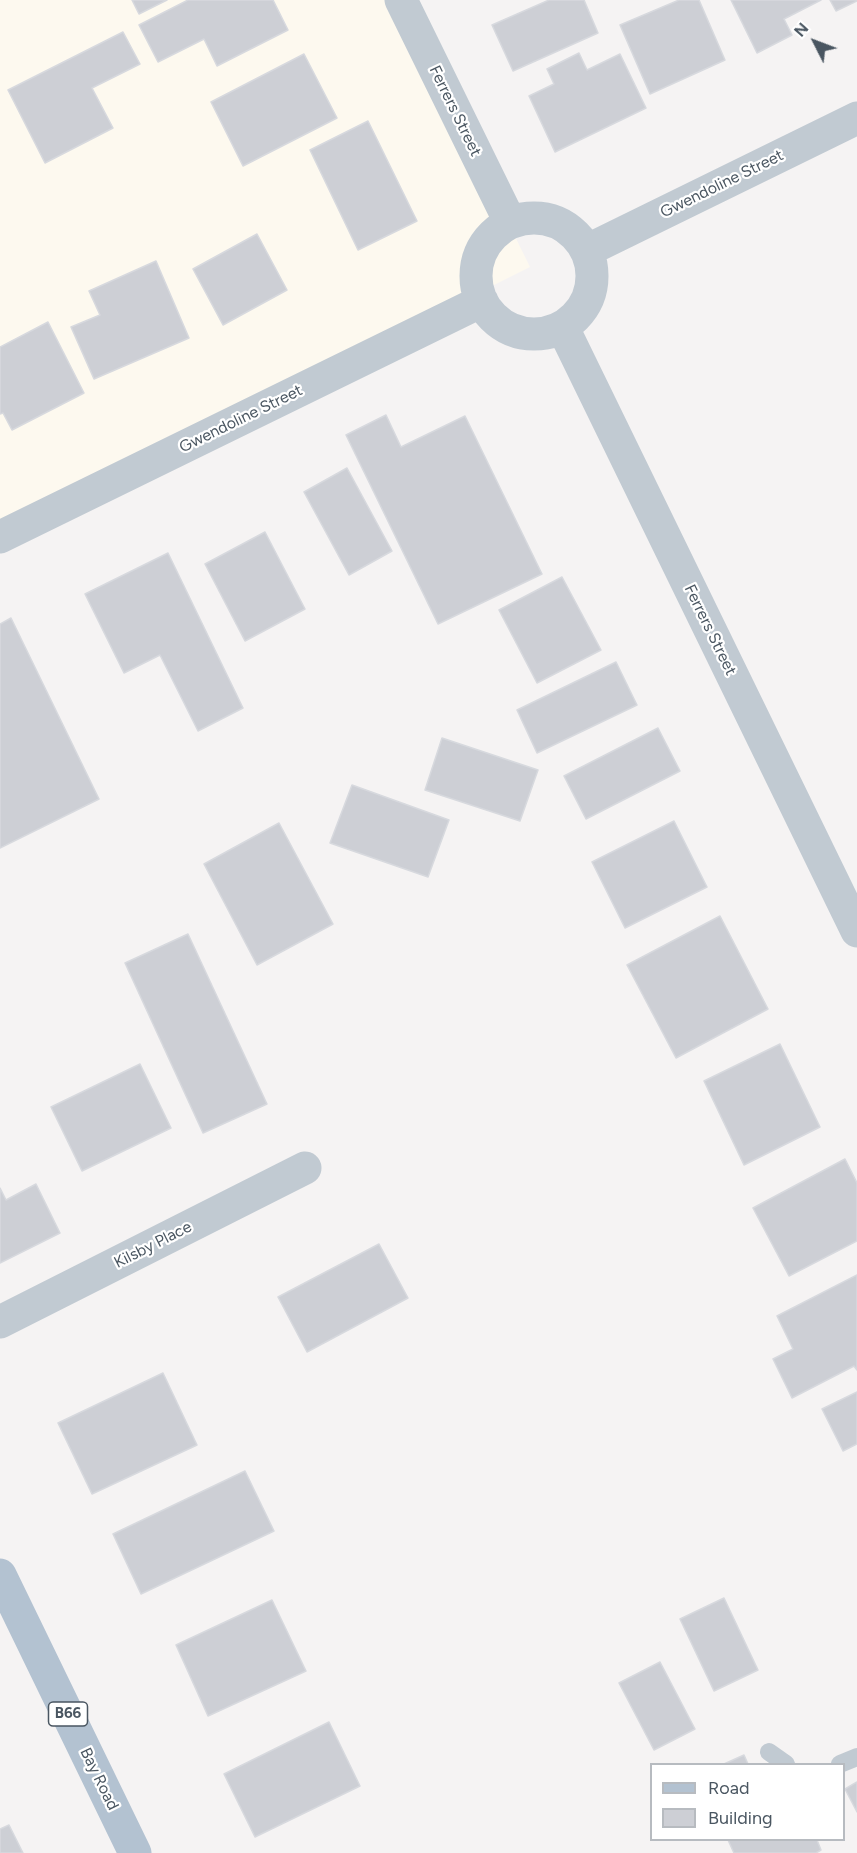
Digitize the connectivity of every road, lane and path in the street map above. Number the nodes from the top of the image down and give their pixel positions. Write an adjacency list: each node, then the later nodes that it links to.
1 (401, 0): 3 (street, Ferrers Street)
2 (857, 118): 4 (street, Gwendoline Street)
3 (510, 222): 4 (street); 5 (street)
4 (588, 250): 6 (street)
5 (482, 301): 6 (street); 7 (street, Gwendoline Street)
6 (563, 328): 8 (street, Ferrers Street)
7 (0, 537)
8 (857, 931)
9 (305, 1168): 10 (street, Kilsby Place)
10 (0, 1322)
11 (0, 1575): 16 (main road, Bay Road / B66)
12 (769, 1752): 14 (lane)
13 (857, 1757): 15 (lane)
14 (785, 1763)
15 (842, 1763)
16 (135, 1853)

